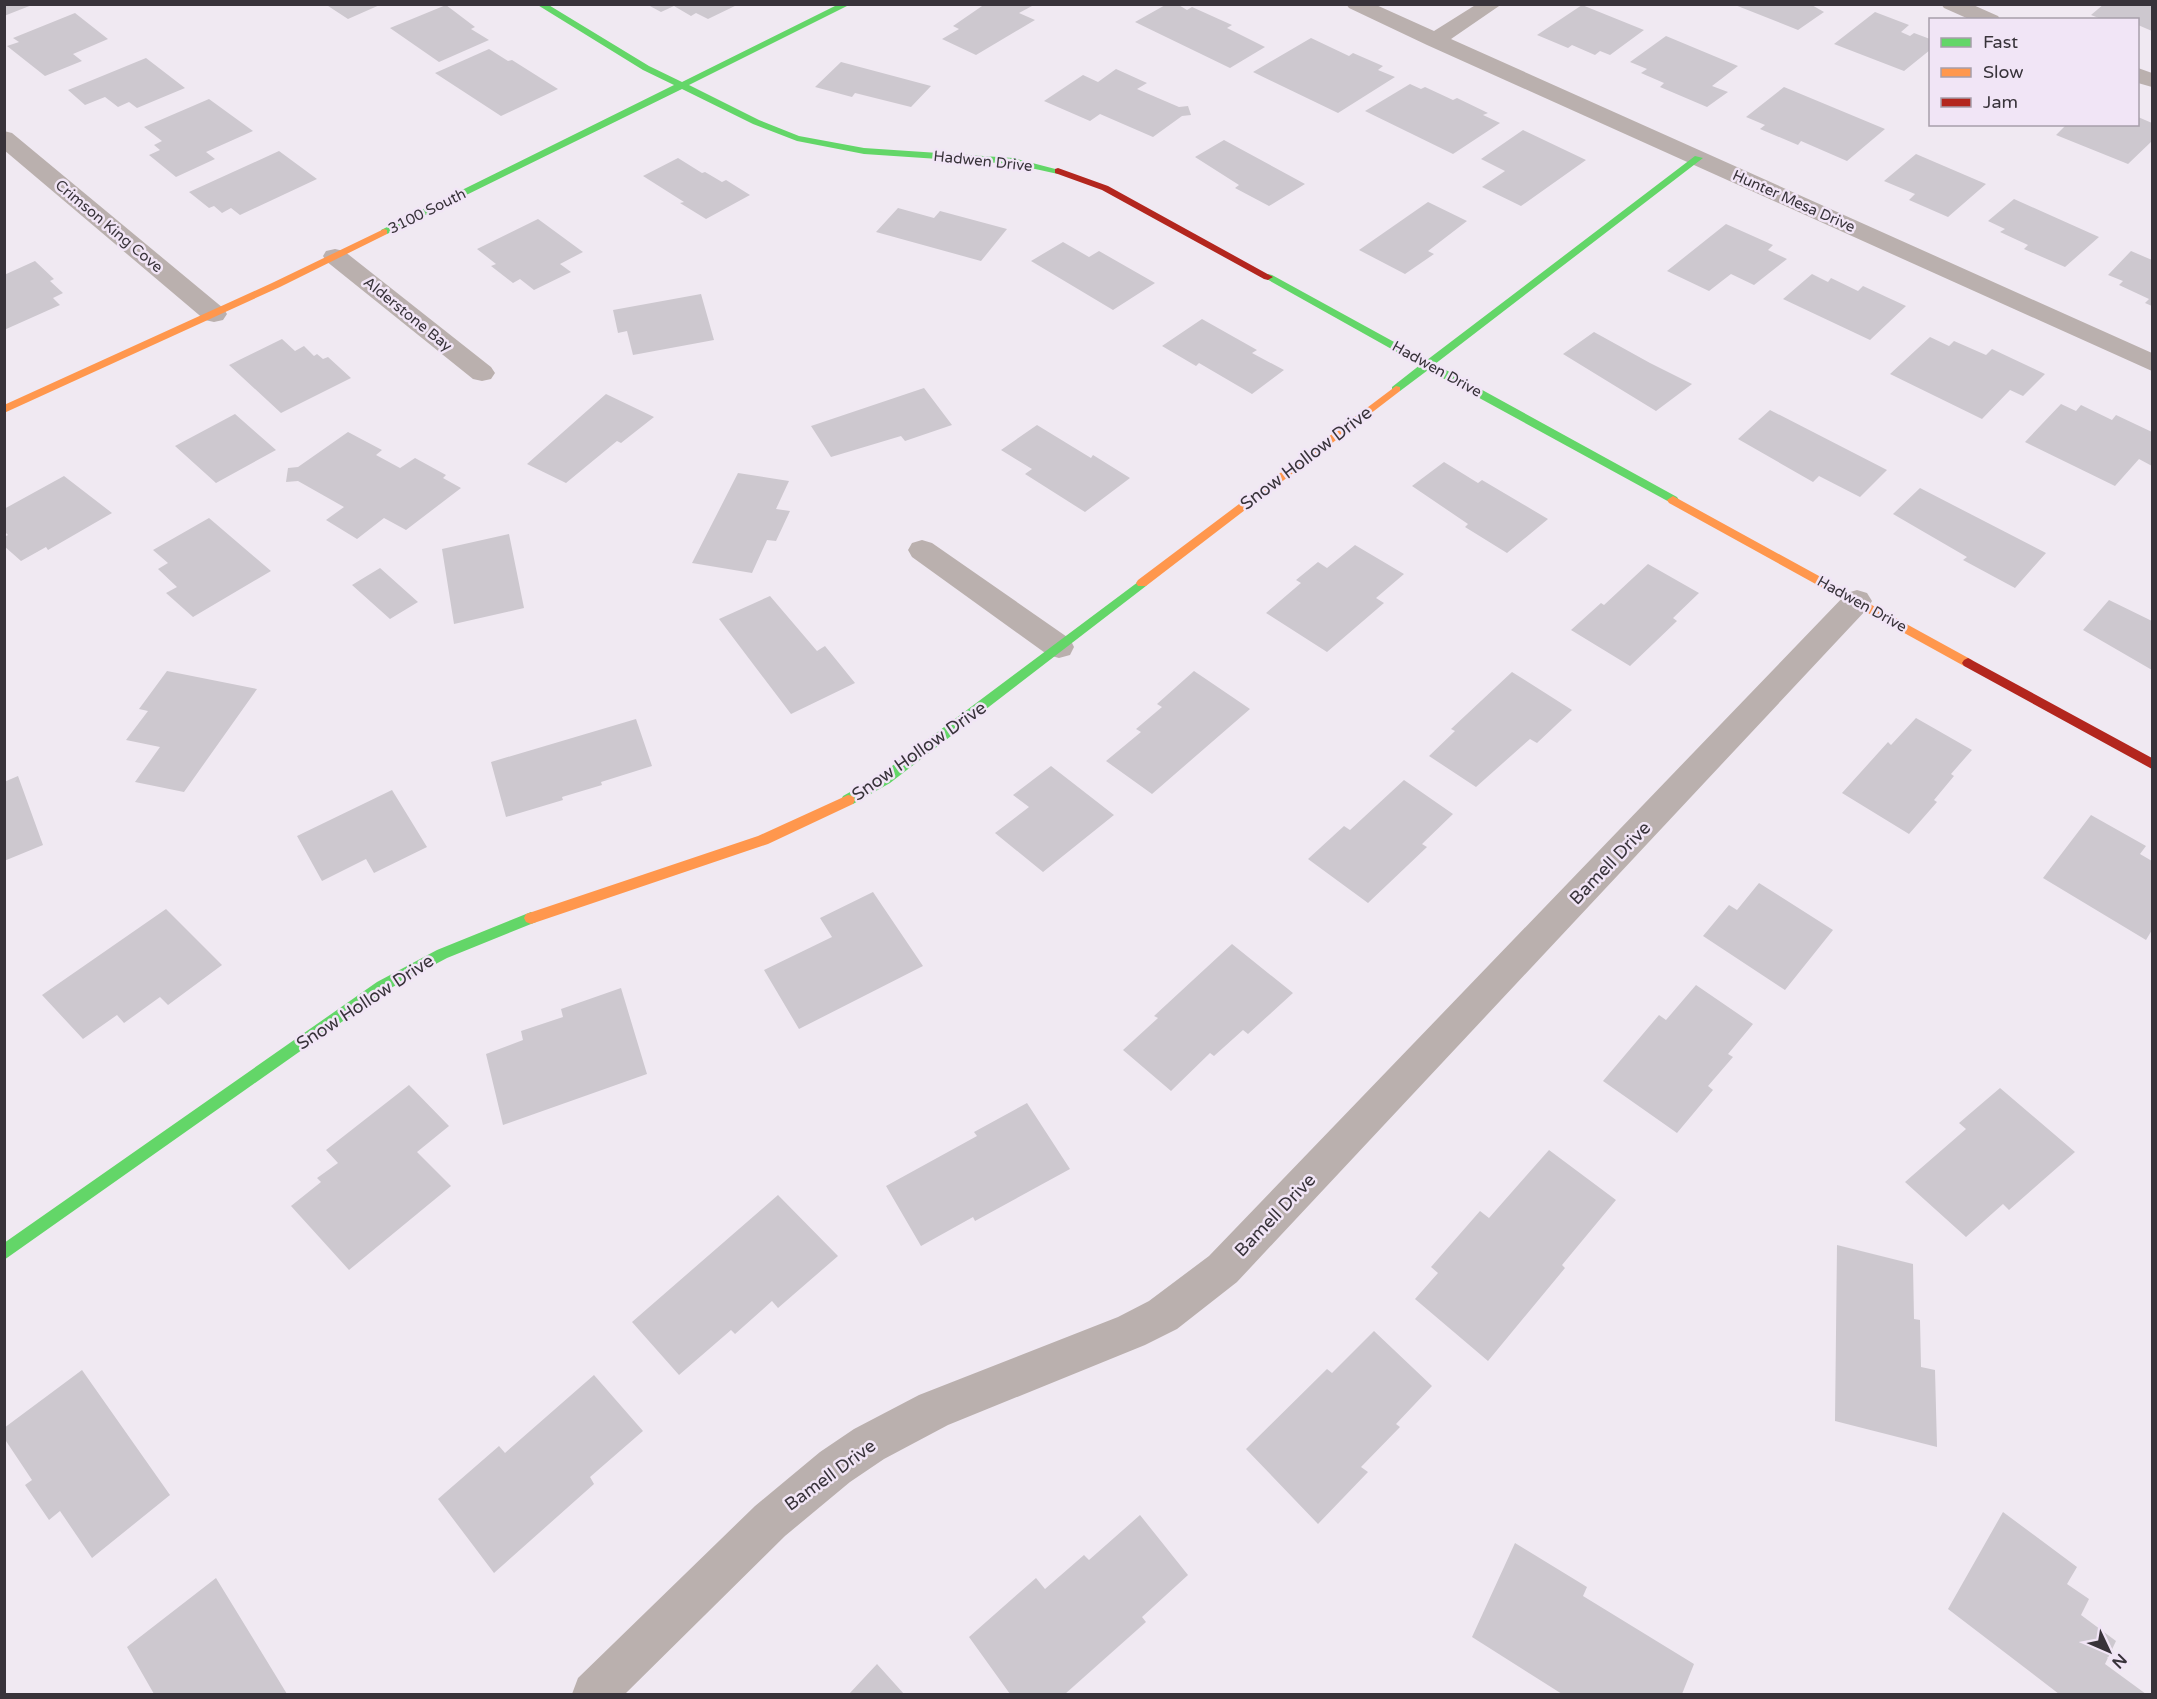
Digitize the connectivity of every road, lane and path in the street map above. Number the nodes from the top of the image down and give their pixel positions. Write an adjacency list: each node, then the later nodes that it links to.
1 (540, 4): 8 (street, Hadwen Drive)
2 (847, 4): 8 (street, 3100 South)
3 (1356, 4): 7 (street, Hunter Mesa Drive)
4 (1492, 4): 7 (street)
5 (1951, 4): 6 (street)
6 (1986, 18)
7 (1435, 40): 10 (street, Hunter Mesa Drive)
8 (683, 85): 11 (street, 3100 South); 14 (street, Hadwen Drive)
9 (4, 138): 12 (street, Crimson King Cove)
10 (1698, 158): 13 (street, Hunter Mesa Drive); 14 (street, Snow Hollow Drive)
11 (335, 256): 12 (street, 3100 South); 15 (street, Alderstone Bay)
12 (214, 314): 16 (street, 3100 South)
13 (2152, 363)
14 (1429, 365): 18 (street, Hadwen Drive); 19 (street, Snow Hollow Drive)
15 (482, 373)
16 (4, 410)
17 (922, 550): 19 (street)
18 (1857, 602): 20 (street, Hadwen Drive); 22 (street, Bamell Drive)
19 (1059, 647): 21 (street, Snow Hollow Drive)
20 (2152, 765)
21 (4, 1253)
22 (594, 1695)

